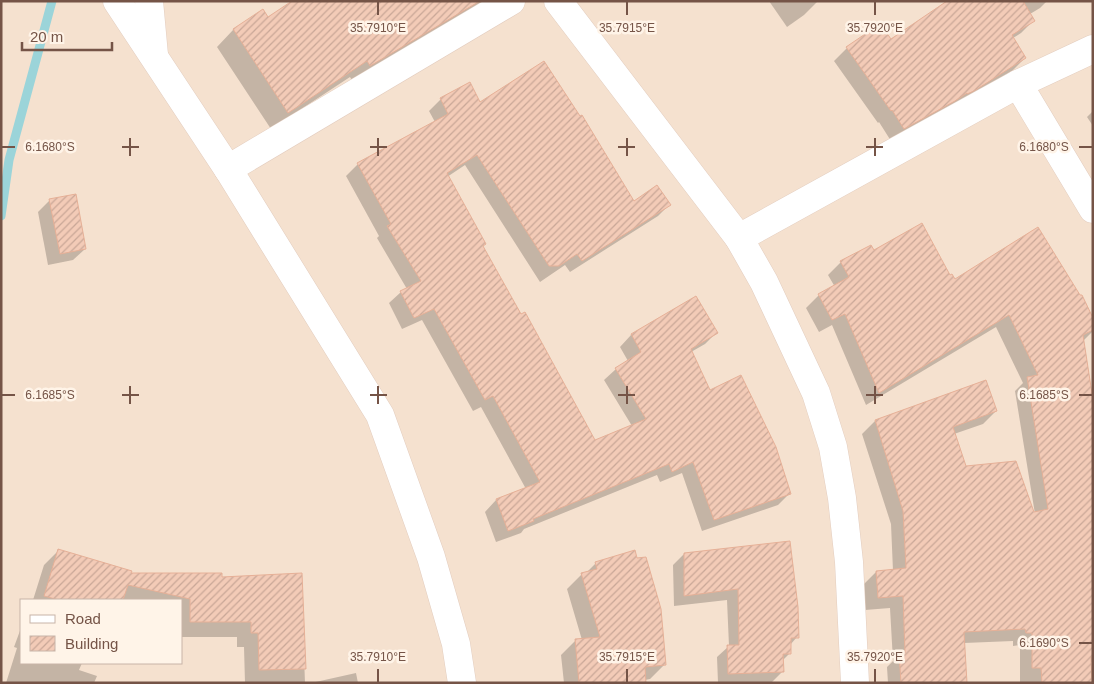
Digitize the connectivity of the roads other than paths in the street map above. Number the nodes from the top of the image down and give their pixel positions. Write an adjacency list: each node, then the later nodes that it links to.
1 (149, 1): 6 (street)
2 (511, 1): 8 (street)
3 (558, 1): 10 (street)
4 (120, 5): 6 (street)
5 (1093, 49): 7 (street)
6 (154, 57): 8 (street)
7 (1018, 84): 9 (street); 10 (street)
8 (228, 169): 11 (street)
9 (1093, 210)
10 (739, 238): 12 (street)
11 (462, 683)
12 (854, 683)

